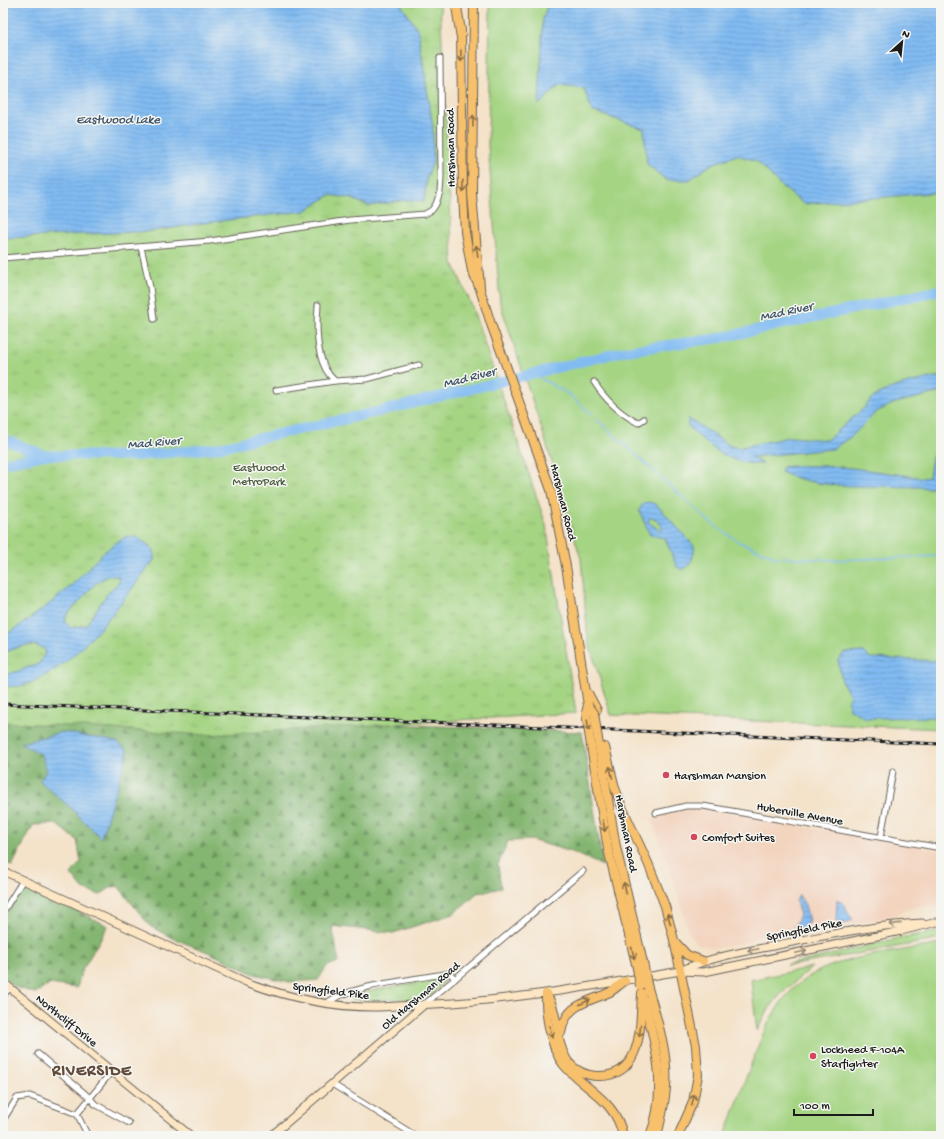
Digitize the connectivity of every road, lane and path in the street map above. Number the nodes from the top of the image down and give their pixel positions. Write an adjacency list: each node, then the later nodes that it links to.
1 (456, 3): 4 (highway)
2 (461, 3): 4 (main road, Harshman Road)
3 (474, 3): 8 (main road, Harshman Road, one-way to 3)
4 (461, 35): 8 (main road, Harshman Road, one-way to 8)
5 (440, 58): 6 (street)
6 (141, 247): 7 (street); 10 (street)
7 (3, 258)
8 (480, 290): 16 (main road, Harshman Road)
9 (318, 305): 12 (street)
10 (154, 319)
11 (419, 365): 12 (street)
12 (336, 381): 14 (street)
13 (594, 382): 15 (street)
14 (276, 390)
15 (644, 419)
16 (585, 686): 17 (main road); 17 (main road, Harshman Road, bridge)
17 (599, 746): 27 (main road, one-way to 17); 34 (main road, Harshman Road, bridge)
18 (893, 771): 20 (street)
19 (656, 813): 20 (street, Huberville Avenue)
20 (881, 837): 21 (street, Huberville Avenue)
21 (941, 848)
22 (3, 870): 24 (main road, Springfield Pike)
23 (583, 871): 30 (street, Old Harshman Road)
24 (23, 880): 25 (street); 37 (main road, Springfield Pike)
25 (3, 912)
26 (938, 921): 28 (main road, Springfield Pike, one-way to 28); 29 (main road, Springfield Pike, one-way to 26)
27 (674, 940): 28 (main road); 29 (main road)
28 (703, 960): 29 (main road, Springfield Pike)
29 (680, 971): 31 (main road, Springfield Pike); 54 (main road, one-way to 29)
30 (455, 979): 37 (street); 38 (street, Old Harshman Road)
31 (625, 980): 35 (main road, Springfield Pike); 39 (main road, one-way to 31)
32 (3, 982): 33 (main road, Northcliff Drive)
33 (10, 987): 36 (street); 41 (main road, Northcliff Drive)
34 (643, 987): 39 (main road, one-way to 39); 52 (main road); 53 (main road)
35 (546, 994): 38 (main road, Springfield Pike); 39 (main road); 51 (main road, one-way to 51)
36 (3, 996)
37 (326, 1002): 38 (main road, Springfield Pike)
38 (425, 1004): 42 (main road, Old Harshman Road)
39 (561, 1044)
40 (38, 1054): 43 (street)
41 (112, 1071): 43 (street); 48 (main road, Northcliff Drive)
42 (332, 1084): 49 (main road, Old Harshman Road); 50 (street)
43 (90, 1098): 44 (street); 46 (street)
44 (77, 1114): 45 (street); 47 (street)
45 (3, 1120)
46 (129, 1124)
47 (88, 1136)
48 (191, 1136)
49 (271, 1136)
50 (416, 1136)
51 (623, 1136)
52 (650, 1136)
53 (657, 1136)
54 (678, 1136)

